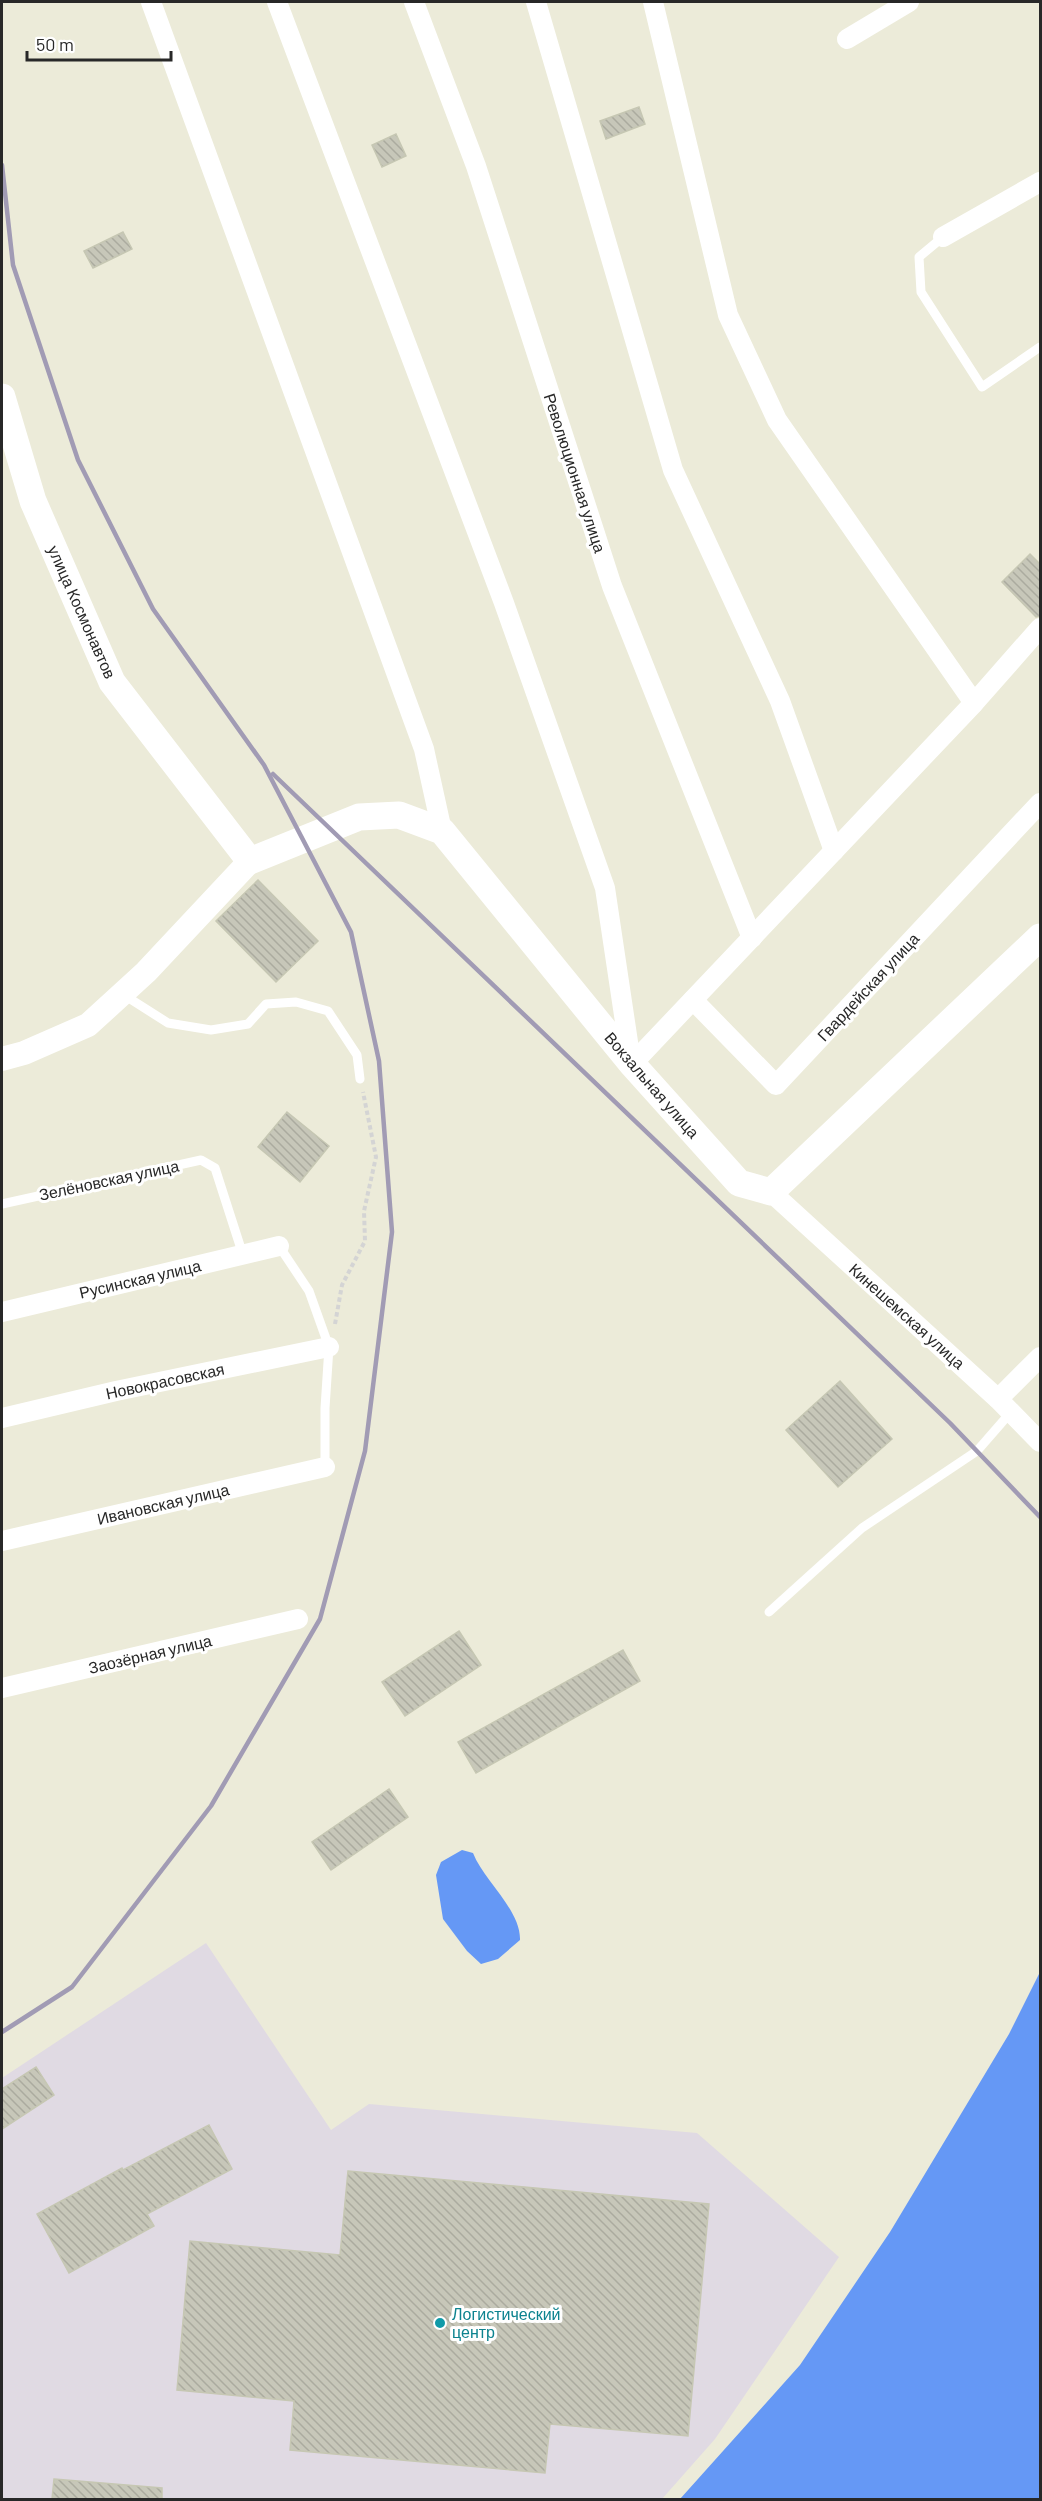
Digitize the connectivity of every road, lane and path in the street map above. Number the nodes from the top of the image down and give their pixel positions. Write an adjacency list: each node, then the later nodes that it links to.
1 (151, 2): 15 (street)
2 (277, 2): 23 (street)
3 (414, 2): 19 (street, Революционная улица)
4 (536, 2): 16 (street)
5 (653, 2): 13 (street)
6 (909, 2): 7 (street)
7 (847, 39)
8 (1041, 182): 9 (street)
9 (943, 237): 10 (lane)
10 (1041, 347)
11 (2, 398): 17 (main road, улица Космонавтов)
12 (1041, 628): 13 (street)
13 (974, 703): 16 (street)
14 (1041, 803): 21 (street, Гвардейская улица)
15 (442, 831): 17 (main road); 23 (main road, Вокзальная улица)
16 (834, 851): 19 (street)
17 (250, 861): 20 (street)
18 (1041, 937): 25 (main road)
19 (752, 938): 21 (street)
20 (122, 993): 22 (street); 24 (lane)
21 (693, 1000): 23 (street)
22 (2, 1059)
23 (632, 1064): 25 (main road, Вокзальная улица)
24 (360, 1079): 30 (path)
25 (771, 1192): 32 (street, Кинешемская улица)
26 (2, 1204): 28 (lane, Зелёновская улица)
27 (279, 1246): 28 (street, Русинская улица); 30 (lane)
28 (243, 1255): 29 (street, Русинская улица)
29 (2, 1312)
30 (329, 1347): 33 (street, Новокрасовская); 35 (lane)
31 (1041, 1357): 32 (street)
32 (1004, 1405): 34 (street, Кинешемская улица); 37 (lane)
33 (2, 1418)
34 (1041, 1442)
35 (325, 1467): 36 (street, Ивановская улица)
36 (2, 1541)
37 (769, 1612)
38 (298, 1619): 39 (street, Заозёрная улица)
39 (2, 1688)

